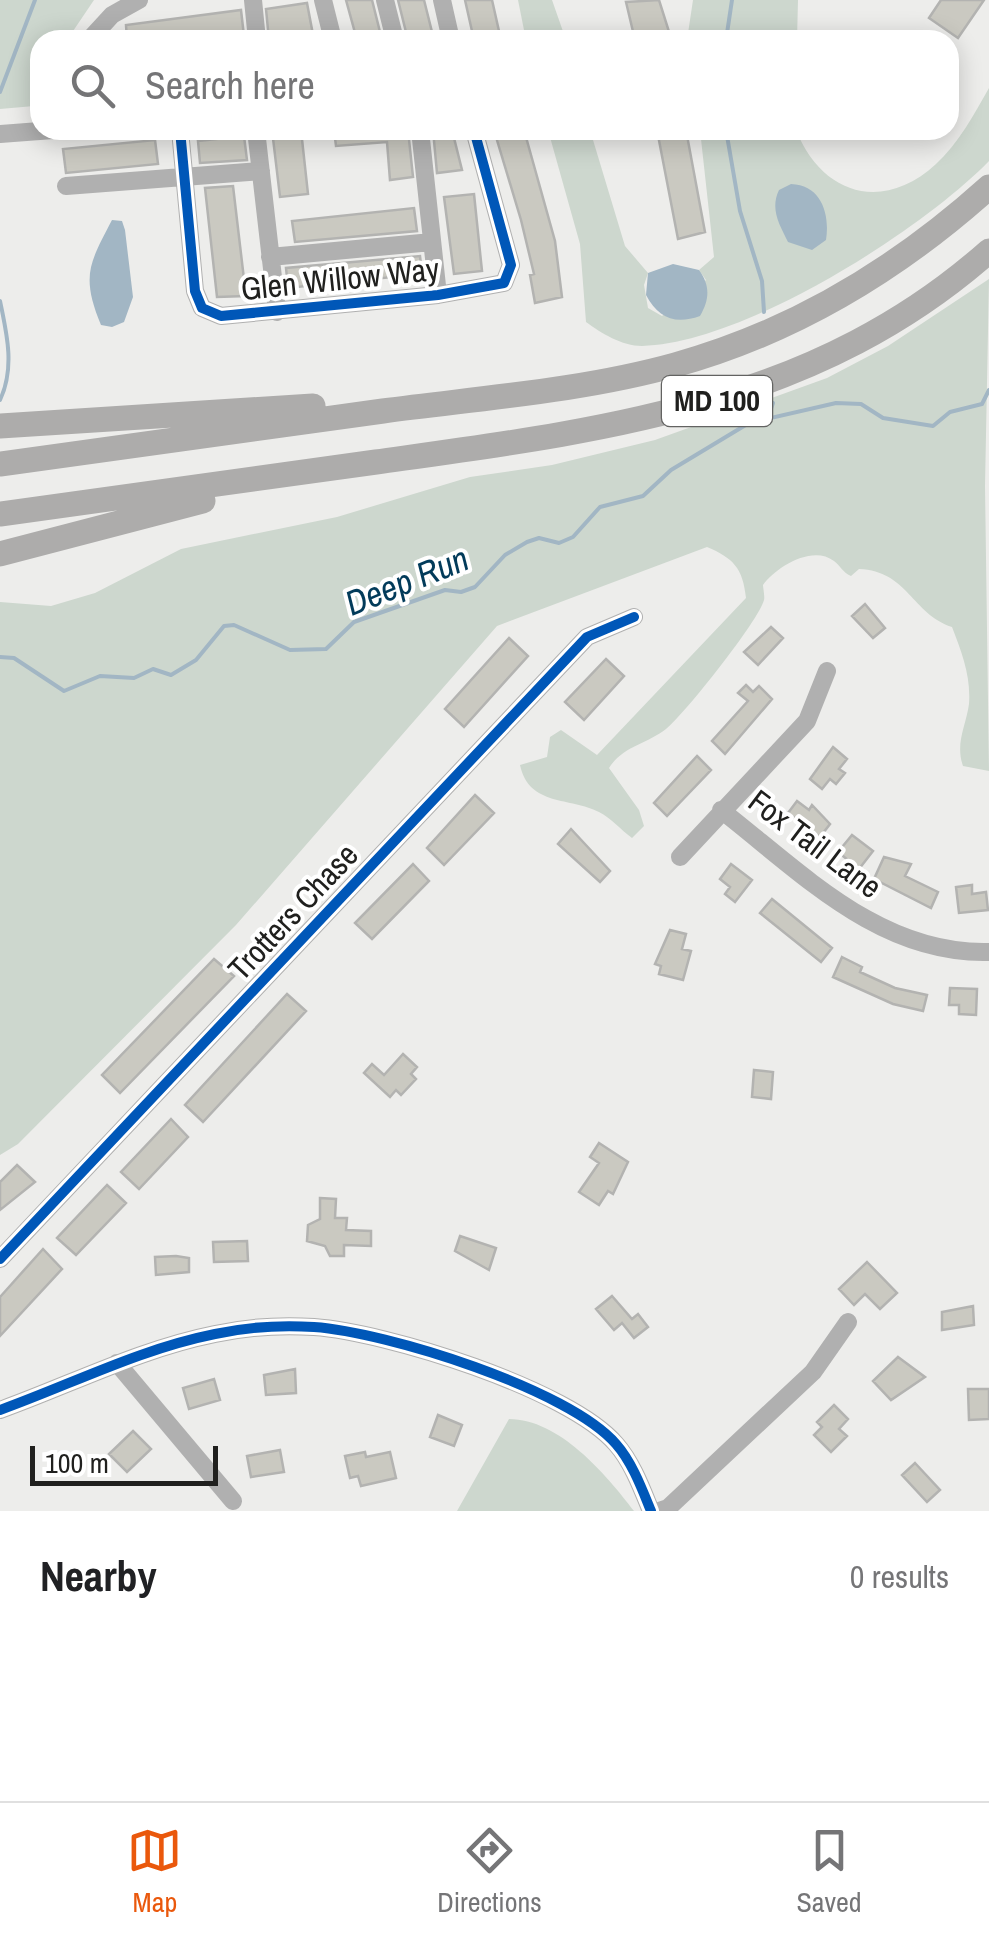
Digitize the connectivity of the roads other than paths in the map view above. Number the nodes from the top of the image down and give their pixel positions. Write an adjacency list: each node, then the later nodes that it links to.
1 (139, 0): 6 (street)
2 (253, 0): 7 (street)
3 (323, 0): 8 (street)
4 (385, 0): 9 (street)
5 (442, 0): 10 (street)
6 (98, 30)
7 (256, 30)
8 (330, 30)
9 (392, 30)
10 (449, 30)
11 (30, 132): 12 (street)
12 (0, 134)
13 (181, 140): 18 (street, Glen Willow Way)
14 (257, 140): 17 (street)
15 (421, 140): 21 (street)
16 (477, 140): 24 (street, Glen Willow Way)
17 (261, 171): 18 (street); 23 (street)
18 (185, 177): 19 (street); 25 (street, Glen Willow Way)
19 (66, 186)
20 (989, 187): 26 (highway, MD 100)
21 (432, 242): 23 (street); 24 (street)
22 (989, 251): 28 (highway, MD 100)
23 (270, 258): 25 (street)
24 (438, 295): 25 (street, Glen Willow Way)
25 (276, 312)
26 (478, 398): 27 (highway); 29 (highway, MD 100)
27 (0, 426)
28 (410, 457): 30 (highway, MD 100); 31 (highway)
29 (0, 464)
30 (0, 514)
31 (0, 554)
32 (634, 617): 37 (street, Trotters Chase)
33 (826, 671): 34 (street)
34 (721, 810): 35 (street); 36 (street, Fox Tail Lane)
35 (680, 857)
36 (989, 952)
37 (0, 1259)
38 (848, 1322): 42 (street)
39 (117, 1363): 40 (street); 41 (street); 42 (street)
40 (0, 1410)
41 (233, 1501)
42 (655, 1511)

